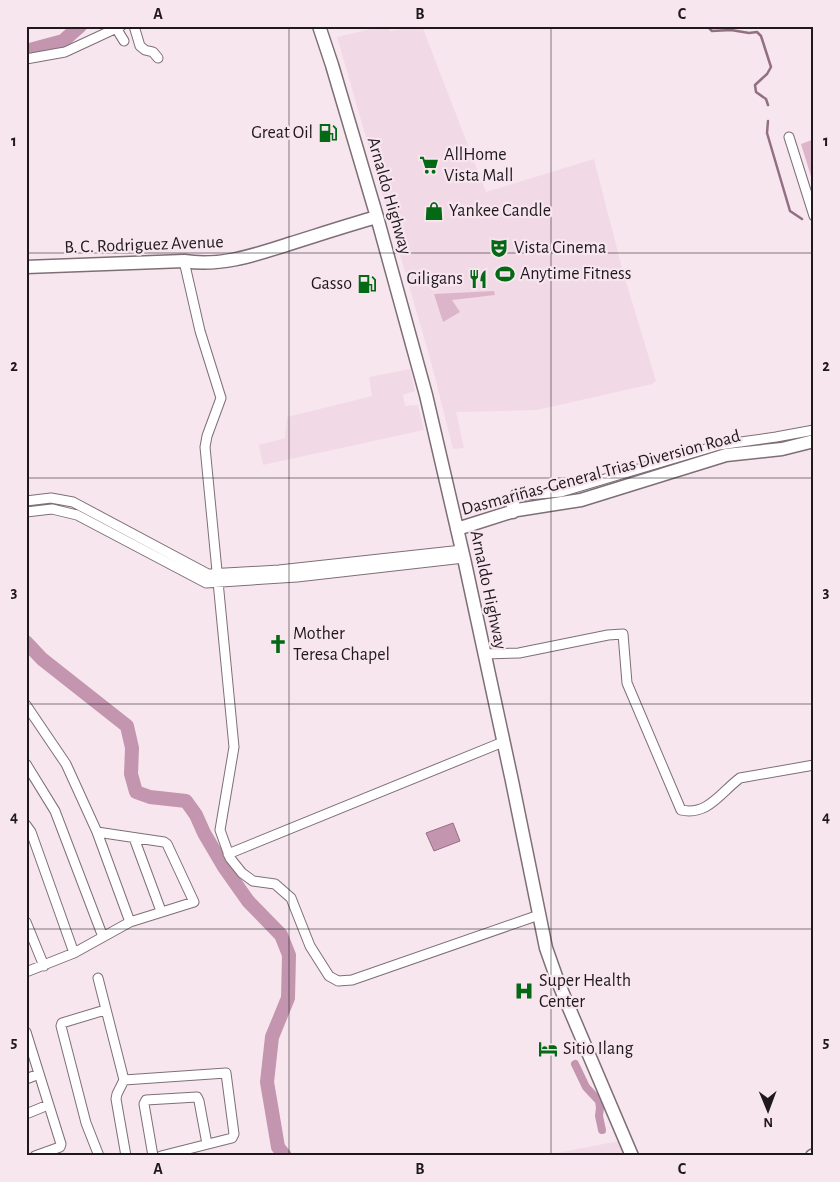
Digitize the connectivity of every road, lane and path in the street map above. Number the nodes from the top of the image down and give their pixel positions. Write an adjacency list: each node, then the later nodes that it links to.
1 (134, 26): 5 (street)
2 (319, 26): 9 (main road, Arnaldo Highway)
3 (118, 27): 4 (street); 6 (street)
4 (124, 41)
5 (158, 58)
6 (26, 59)
7 (789, 137): 8 (street)
8 (814, 216)
9 (377, 217): 10 (main road, B. C. Rodriguez Avenue); 18 (main road, Arnaldo Highway)
10 (184, 261): 11 (main road, B. C. Rodriguez Avenue); 20 (street)
11 (26, 267)
12 (814, 430): 14 (street, Dasmariñas-General Trias Diversion Road)
13 (814, 441): 17 (main road, Dasmariñas-General Trias Diversion Road)
14 (516, 496): 17 (main road)
15 (26, 501): 20 (street)
16 (26, 512): 20 (street)
17 (513, 512): 18 (main road, Dasmariñas-General Trias Diversion Road)
18 (457, 529): 19 (main road, Arnaldo Highway)
19 (463, 554): 20 (street); 21 (main road, Arnaldo Highway)
20 (217, 578): 29 (street)
21 (484, 654): 23 (main road, Arnaldo Highway); 25 (street)
22 (28, 710): 27 (street)
23 (503, 742): 29 (street); 31 (main road, Arnaldo Highway)
24 (26, 764): 34 (street)
25 (814, 765)
26 (26, 824): 35 (street)
27 (97, 832): 28 (street); 33 (street)
28 (134, 838): 30 (street); 30 (street)
29 (228, 854): 31 (street)
30 (161, 911): 33 (street)
31 (539, 915): 52 (main road, Arnaldo Highway)
32 (26, 922): 36 (street)
33 (130, 922): 34 (street)
34 (103, 937): 35 (street)
35 (74, 953): 36 (street)
36 (44, 966): 37 (street)
37 (26, 972)
38 (98, 978): 39 (street)
39 (105, 1010): 43 (street); 48 (street)
40 (27, 1038): 41 (street)
41 (39, 1074): 42 (street); 44 (street)
42 (26, 1079)
43 (124, 1080): 46 (street); 49 (street)
44 (48, 1105): 45 (street); 47 (street)
45 (26, 1114)
46 (207, 1144): 50 (street); 51 (street)
47 (35, 1156)
48 (98, 1156)
49 (126, 1156)
50 (153, 1156)
51 (161, 1156)
52 (632, 1156)

